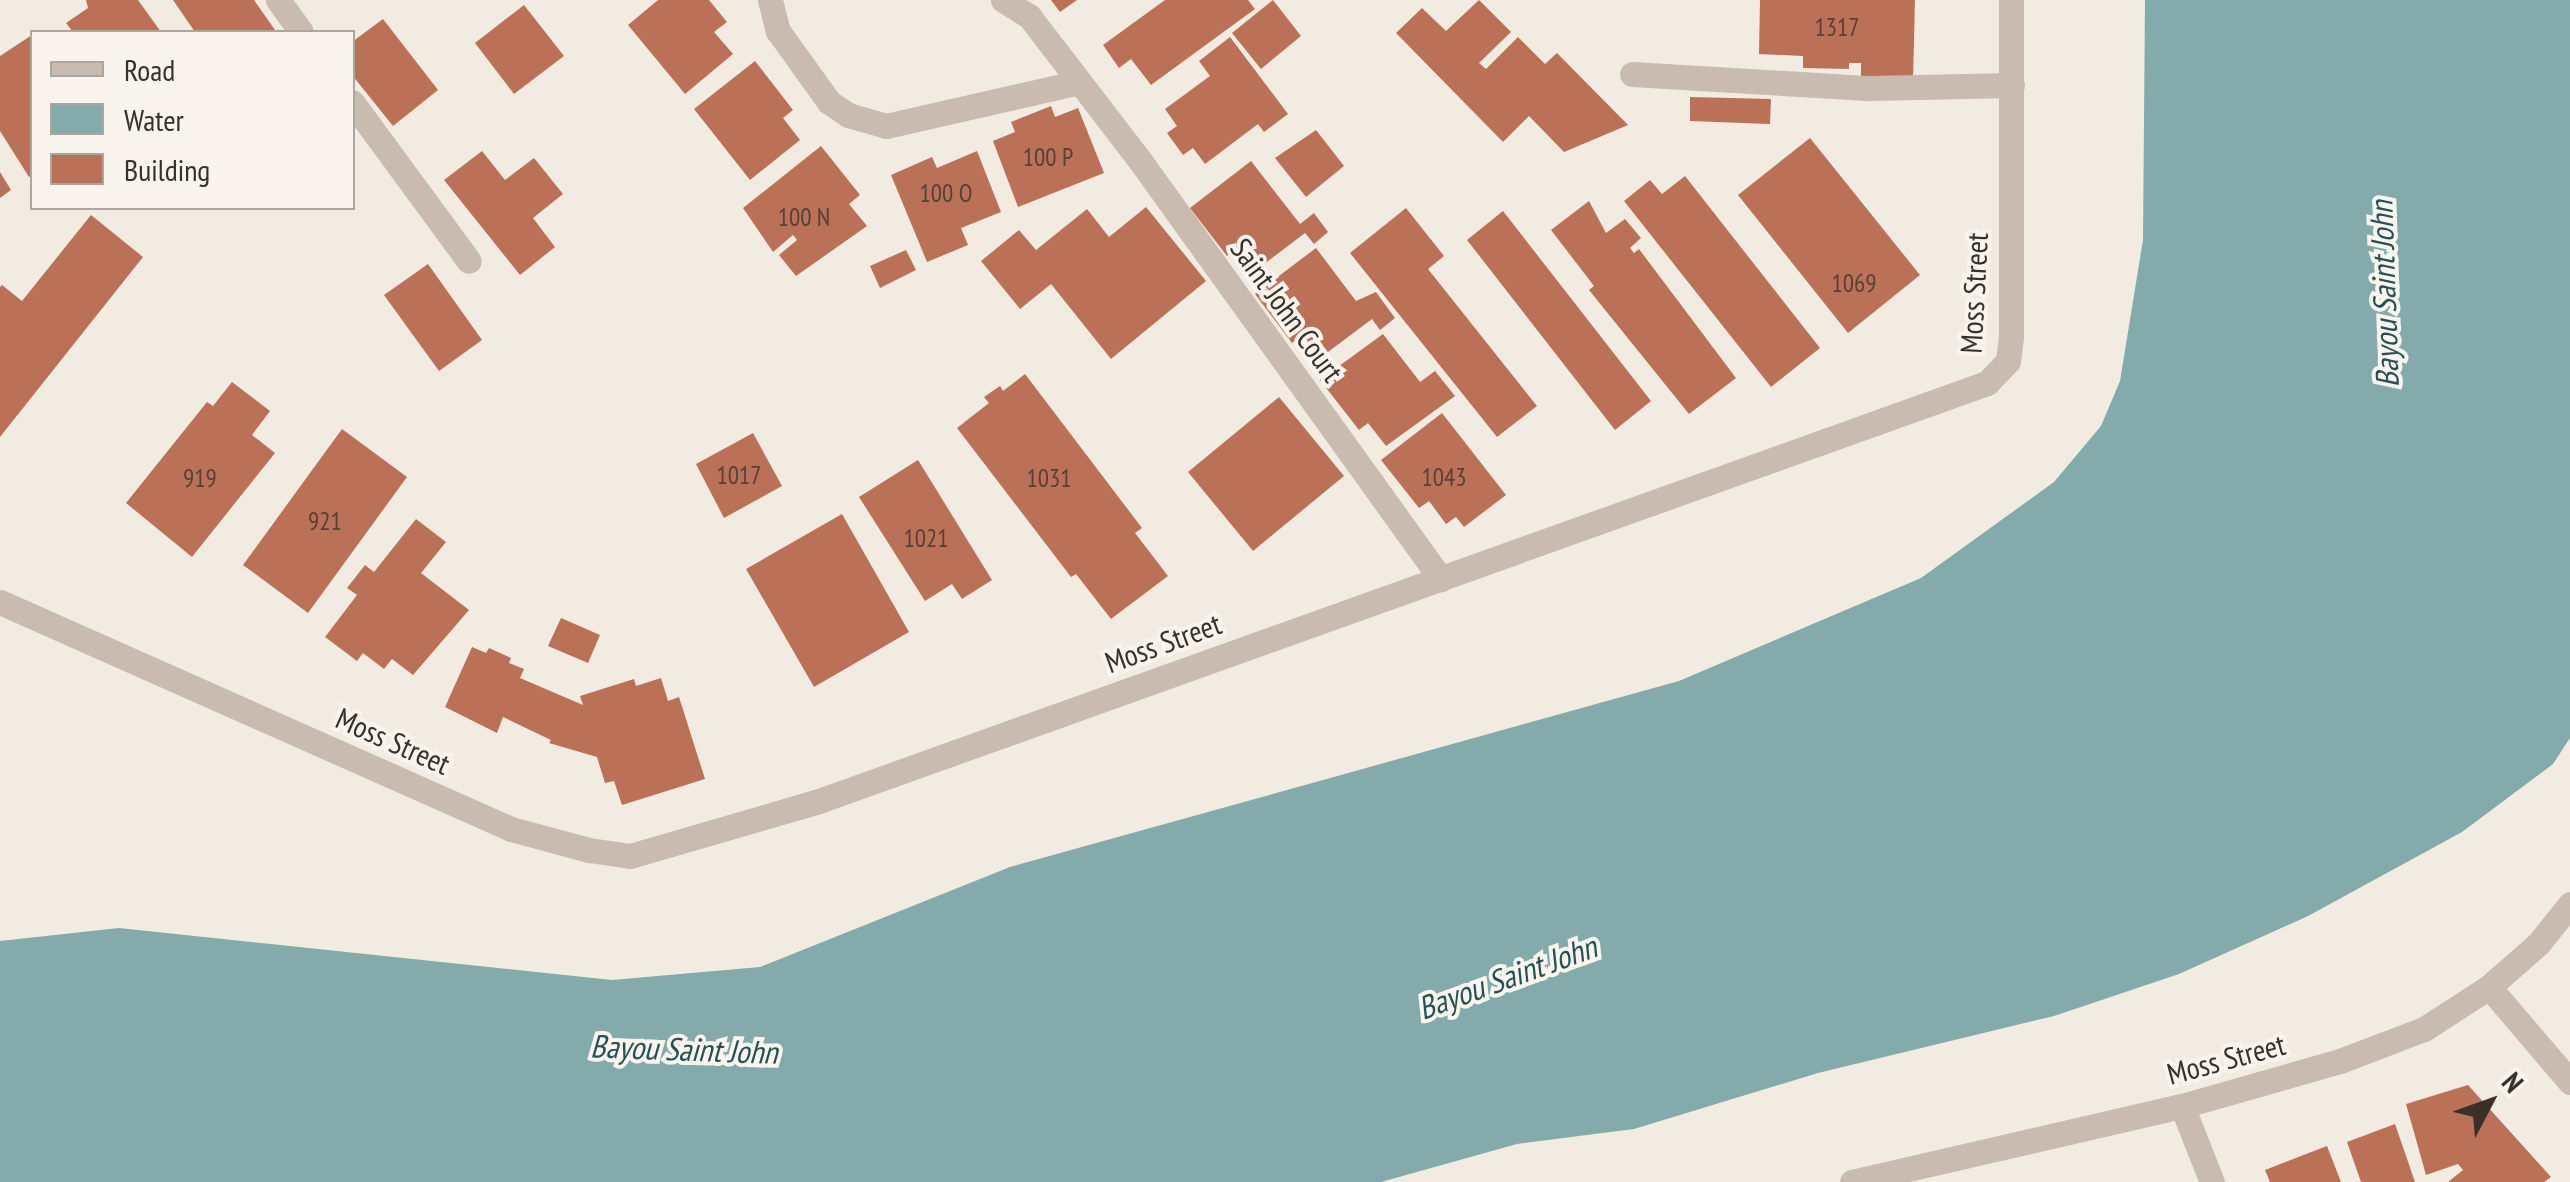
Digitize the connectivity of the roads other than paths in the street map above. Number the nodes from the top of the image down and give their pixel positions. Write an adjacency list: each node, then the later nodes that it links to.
1 (278, 0): 5 (street)
2 (770, 0): 7 (street)
3 (1002, 0): 7 (street, Saint John Court)
4 (2011, 0): 8 (street, Moss Street)
5 (300, 30)
6 (1632, 74): 8 (street)
7 (1079, 82): 11 (street, Saint John Court)
8 (2012, 85): 11 (street, Moss Street)
9 (355, 106): 10 (street)
10 (469, 261)
11 (1441, 579): 12 (street, Moss Street)
12 (0, 602)
13 (2570, 904): 14 (street, Moss Street)
14 (2489, 987): 15 (street); 16 (street, Moss Street)
15 (2570, 1082)
16 (2182, 1106): 17 (street, Moss Street); 18 (street)
17 (1852, 1182)
18 (2212, 1182)

